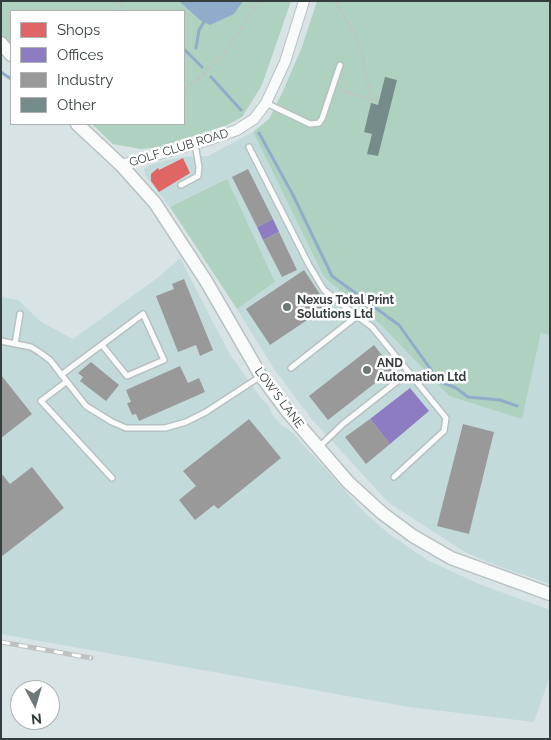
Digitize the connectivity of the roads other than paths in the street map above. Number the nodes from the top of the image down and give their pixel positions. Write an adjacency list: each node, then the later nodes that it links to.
1 (304, 1): 5 (street, GOLF CLUB ROAD)
2 (1, 43): 3 (street)
3 (10, 54)
4 (340, 65): 5 (lane)
5 (266, 103): 7 (street, GOLF CLUB ROAD)
6 (77, 125): 9 (street, LOW'S LANE)
7 (195, 144): 9 (street, GOLF CLUB ROAD); 10 (lane)
8 (249, 147): 12 (lane)
9 (121, 165): 19 (street, LOW'S LANE)
10 (181, 185)
11 (20, 314): 14 (lane)
12 (357, 316): 16 (lane); 17 (lane)
13 (1, 341): 14 (lane)
14 (15, 344): 18 (lane)
15 (102, 345): 15 (lane); 18 (lane)
16 (291, 368)
17 (408, 372): 21 (lane); 23 (lane)
18 (60, 375): 20 (lane)
19 (261, 376): 20 (lane); 21 (street, LOW'S LANE)
20 (66, 382): 22 (lane)
21 (318, 448): 24 (street, LOW'S LANE)
22 (112, 478)
23 (394, 478)
24 (550, 594)

